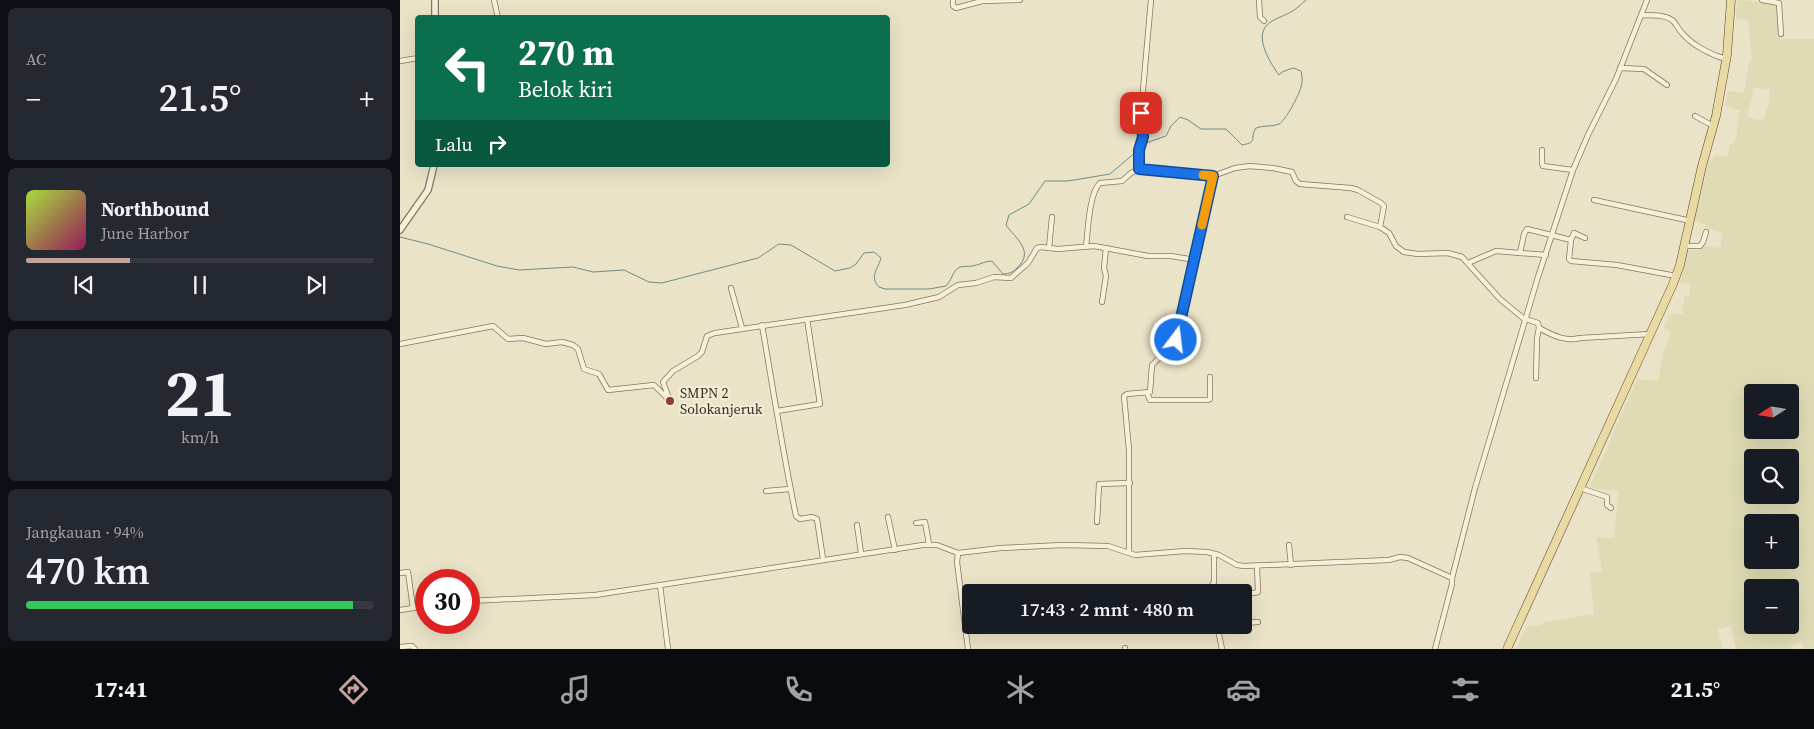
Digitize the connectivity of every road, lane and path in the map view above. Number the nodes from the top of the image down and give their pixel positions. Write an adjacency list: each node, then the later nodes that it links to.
1 (494, 0): 9 (street)
2 (953, 0): 3 (street)
3 (1020, 0)
4 (1151, 0): 22 (street)
5 (1259, 0): 11 (street)
6 (1646, 0): 10 (street)
7 (1731, 0): 14 (main road)
8 (1762, 0): 12 (street)
9 (497, 15)
10 (1641, 15): 14 (street); 16 (street)
11 (1264, 21)
12 (1781, 34)
13 (415, 58): 15 (street)
14 (1726, 59): 19 (main road)
15 (400, 61)
16 (1620, 68): 17 (street); 23 (street)
17 (1667, 85)
18 (1694, 116): 19 (street)
19 (1713, 126): 28 (main road)
20 (1542, 150): 23 (street)
21 (434, 167): 30 (street)
22 (1139, 169): 24 (street); 35 (street)
23 (1573, 170): 32 (street)
24 (1213, 176): 29 (street); 41 (street)
25 (1594, 200): 28 (street)
26 (1052, 217): 37 (street)
27 (1347, 218): 29 (street)
28 (1691, 221): 36 (main road)
29 (1380, 228): 42 (street)
30 (400, 230)
31 (1706, 232): 36 (street)
32 (1552, 234): 34 (street); 39 (street); 40 (street)
33 (1585, 238): 34 (street)
34 (1572, 240): 43 (street)
35 (1086, 246): 37 (street); 38 (street)
36 (1684, 246): 43 (main road)
37 (1049, 248): 47 (street)
38 (1106, 248): 41 (street); 45 (street)
39 (1520, 253): 40 (street); 42 (street)
40 (1546, 255): 46 (street)
41 (1195, 260): 55 (street)
42 (1468, 263): 46 (street)
43 (1676, 276): 51 (main road)
44 (731, 288): 49 (street)
45 (1102, 302)
46 (1526, 318): 50 (street); 77 (street)
47 (808, 319): 48 (street); 56 (street)
48 (762, 325): 49 (street); 56 (street)
49 (742, 328): 52 (street)
50 (1539, 328): 51 (street); 54 (street)
51 (1650, 334): 58 (main road)
52 (400, 344)
53 (1210, 377): 55 (street)
54 (1536, 378)
55 (1147, 393): 57 (street)
56 (777, 411): 59 (street)
57 (1130, 483): 63 (street); 69 (street)
58 (1580, 488): 61 (street); 94 (main road)
59 (790, 489): 60 (street); 73 (street)
60 (766, 491)
61 (1611, 508)
62 (888, 517): 68 (street)
63 (1097, 522)
64 (916, 523): 66 (street)
65 (857, 525): 71 (street)
66 (929, 544): 68 (street); 70 (street)
67 (1289, 545): 74 (street)
68 (894, 550): 71 (street)
69 (1129, 552): 70 (street); 72 (street)
70 (958, 553): 91 (street)
71 (862, 554): 73 (street)
72 (1214, 554): 75 (street); 78 (street)
73 (824, 559): 79 (street)
74 (1291, 565): 75 (street); 77 (street)
75 (1257, 566): 80 (street)
76 (400, 573): 82 (street)
77 (1452, 578): 93 (street)
78 (1213, 584)
79 (660, 585): 81 (street); 90 (street)
80 (1252, 593)
81 (480, 600)
82 (412, 608): 83 (street); 84 (street)
83 (415, 608)
84 (400, 610)
85 (1252, 622): 86 (street)
86 (1258, 622)
87 (1219, 634): 92 (street)
88 (400, 647): 89 (street)
89 (415, 649)
90 (668, 649)
91 (968, 649)
92 (1222, 649)
93 (1435, 649)
94 (1507, 649)

